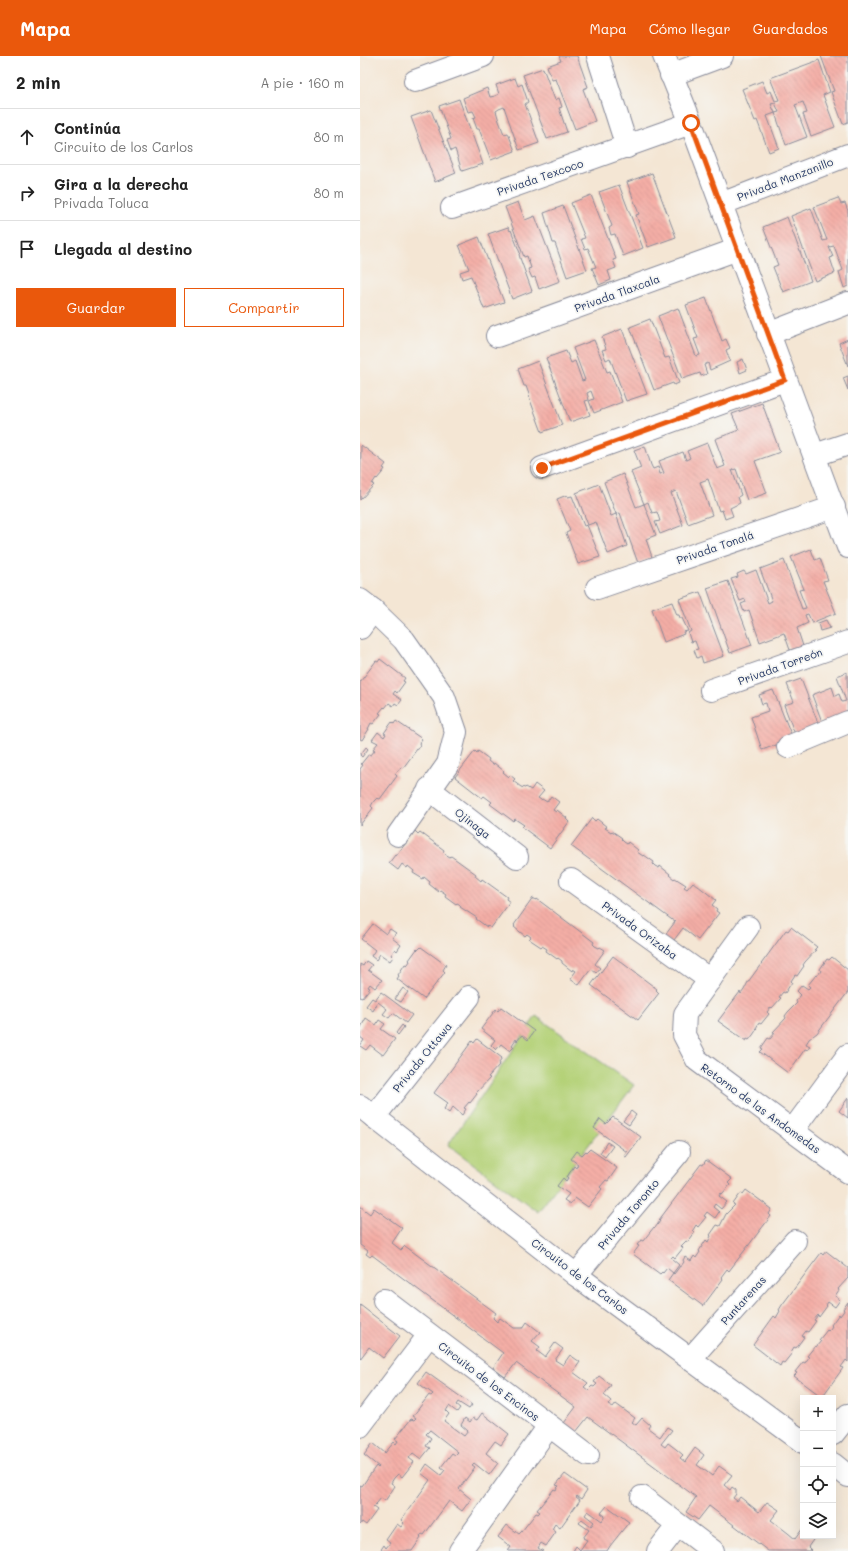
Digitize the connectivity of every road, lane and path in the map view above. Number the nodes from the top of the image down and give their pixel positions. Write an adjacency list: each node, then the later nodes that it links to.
1 (483, 56): 5 (street)
2 (598, 56): 7 (street)
3 (722, 56): 4 (street)
4 (668, 65): 6 (street)
5 (415, 81)
6 (691, 123): 7 (street, Privada Texcoco); 9 (street)
7 (627, 146): 10 (street, Privada Texcoco)
8 (848, 155): 9 (street, Privada Manzanillo)
9 (721, 204): 11 (street)
10 (452, 208)
11 (738, 249): 13 (street); 14 (street, Privada Tlaxcala)
12 (848, 303): 13 (street)
13 (768, 334): 15 (street)
14 (497, 336)
15 (785, 380): 17 (street); 18 (street)
16 (848, 444): 17 (street)
17 (815, 455): 19 (street)
18 (542, 468)
19 (834, 507): 20 (street); 21 (street, Privada Tonalá)
20 (848, 547)
21 (597, 588)
22 (366, 605): 23 (street); 28 (street)
23 (360, 628)
24 (848, 642): 25 (street, Privada Torreón)
25 (711, 690)
26 (848, 722): 27 (street)
27 (788, 747)
28 (430, 789): 29 (street); 30 (street, Ojinaga)
29 (398, 835)
30 (517, 857)
31 (571, 880): 33 (street, Privada Orizaba)
32 (748, 927): 33 (street)
33 (710, 980): 37 (street, Retorno de las Andomedas)
34 (469, 997): 36 (street, Privada Ottawa)
35 (848, 1055): 37 (street)
36 (367, 1112): 41 (street, Circuito de los Carlos)
37 (792, 1131): 39 (street, Retorno de las Andomedas)
38 (679, 1152): 41 (street, Privada Toronto)
39 (848, 1172)
40 (795, 1241): 44 (street, Puntarenas)
41 (576, 1275): 44 (street, Circuito de los Carlos)
42 (384, 1300): 43 (street, Circuito de los Encinos)
43 (429, 1336): 46 (street, Circuito de los Encinos); 47 (street, Circuito de los Encinos)
44 (691, 1358): 49 (street, Circuito de los Carlos)
45 (848, 1415): 48 (street)
46 (360, 1426)
47 (549, 1426): 50 (street, Circuito de los Encinos); 55 (street, Circuito de los Encinos)
48 (835, 1431)
49 (800, 1440)
50 (588, 1455)
51 (836, 1466): 52 (street)
52 (848, 1476)
53 (642, 1498): 54 (street)
54 (678, 1525): 56 (street); 57 (street)
55 (460, 1551)
56 (658, 1551)
57 (713, 1551)

